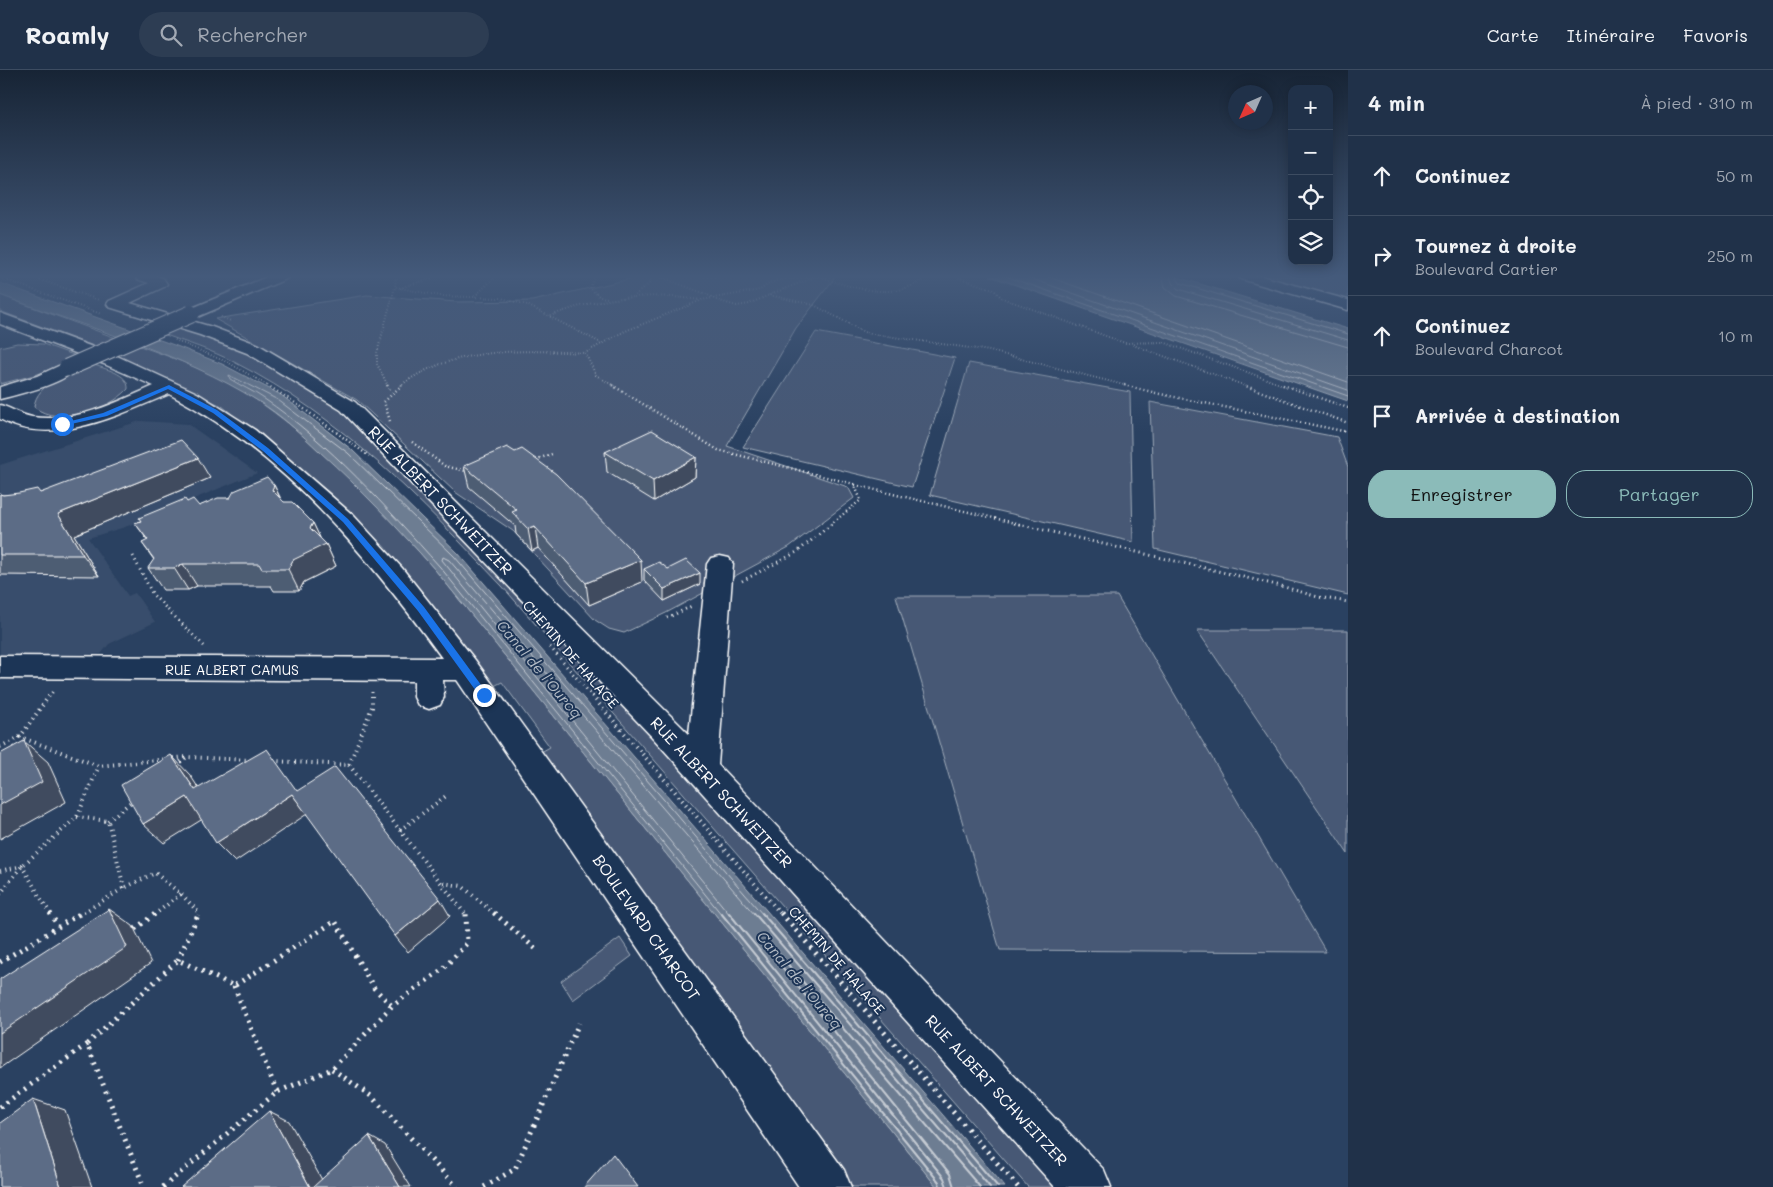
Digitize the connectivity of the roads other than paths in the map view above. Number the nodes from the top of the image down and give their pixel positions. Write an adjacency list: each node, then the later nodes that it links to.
1 (26, 328): 4 (street); 6 (street, BOULEVARD CHARCOT)
2 (159, 328): 5 (street, bridge)
3 (193, 328): 13 (street, RUE ALBERT SCHWEITZER)
4 (6, 336)
5 (56, 374): 7 (street); 9 (street)
6 (169, 387): 9 (street); 12 (street, BOULEVARD CHARCOT)
7 (2, 389)
8 (0, 411): 9 (street)
9 (20, 419)
10 (720, 564): 13 (street)
11 (0, 667): 12 (street, RUE ALBERT CAMUS)
12 (465, 668): 14 (street, BOULEVARD CHARCOT)
13 (701, 769): 15 (street, RUE ALBERT SCHWEITZER)
14 (827, 1187)
15 (1087, 1187)

